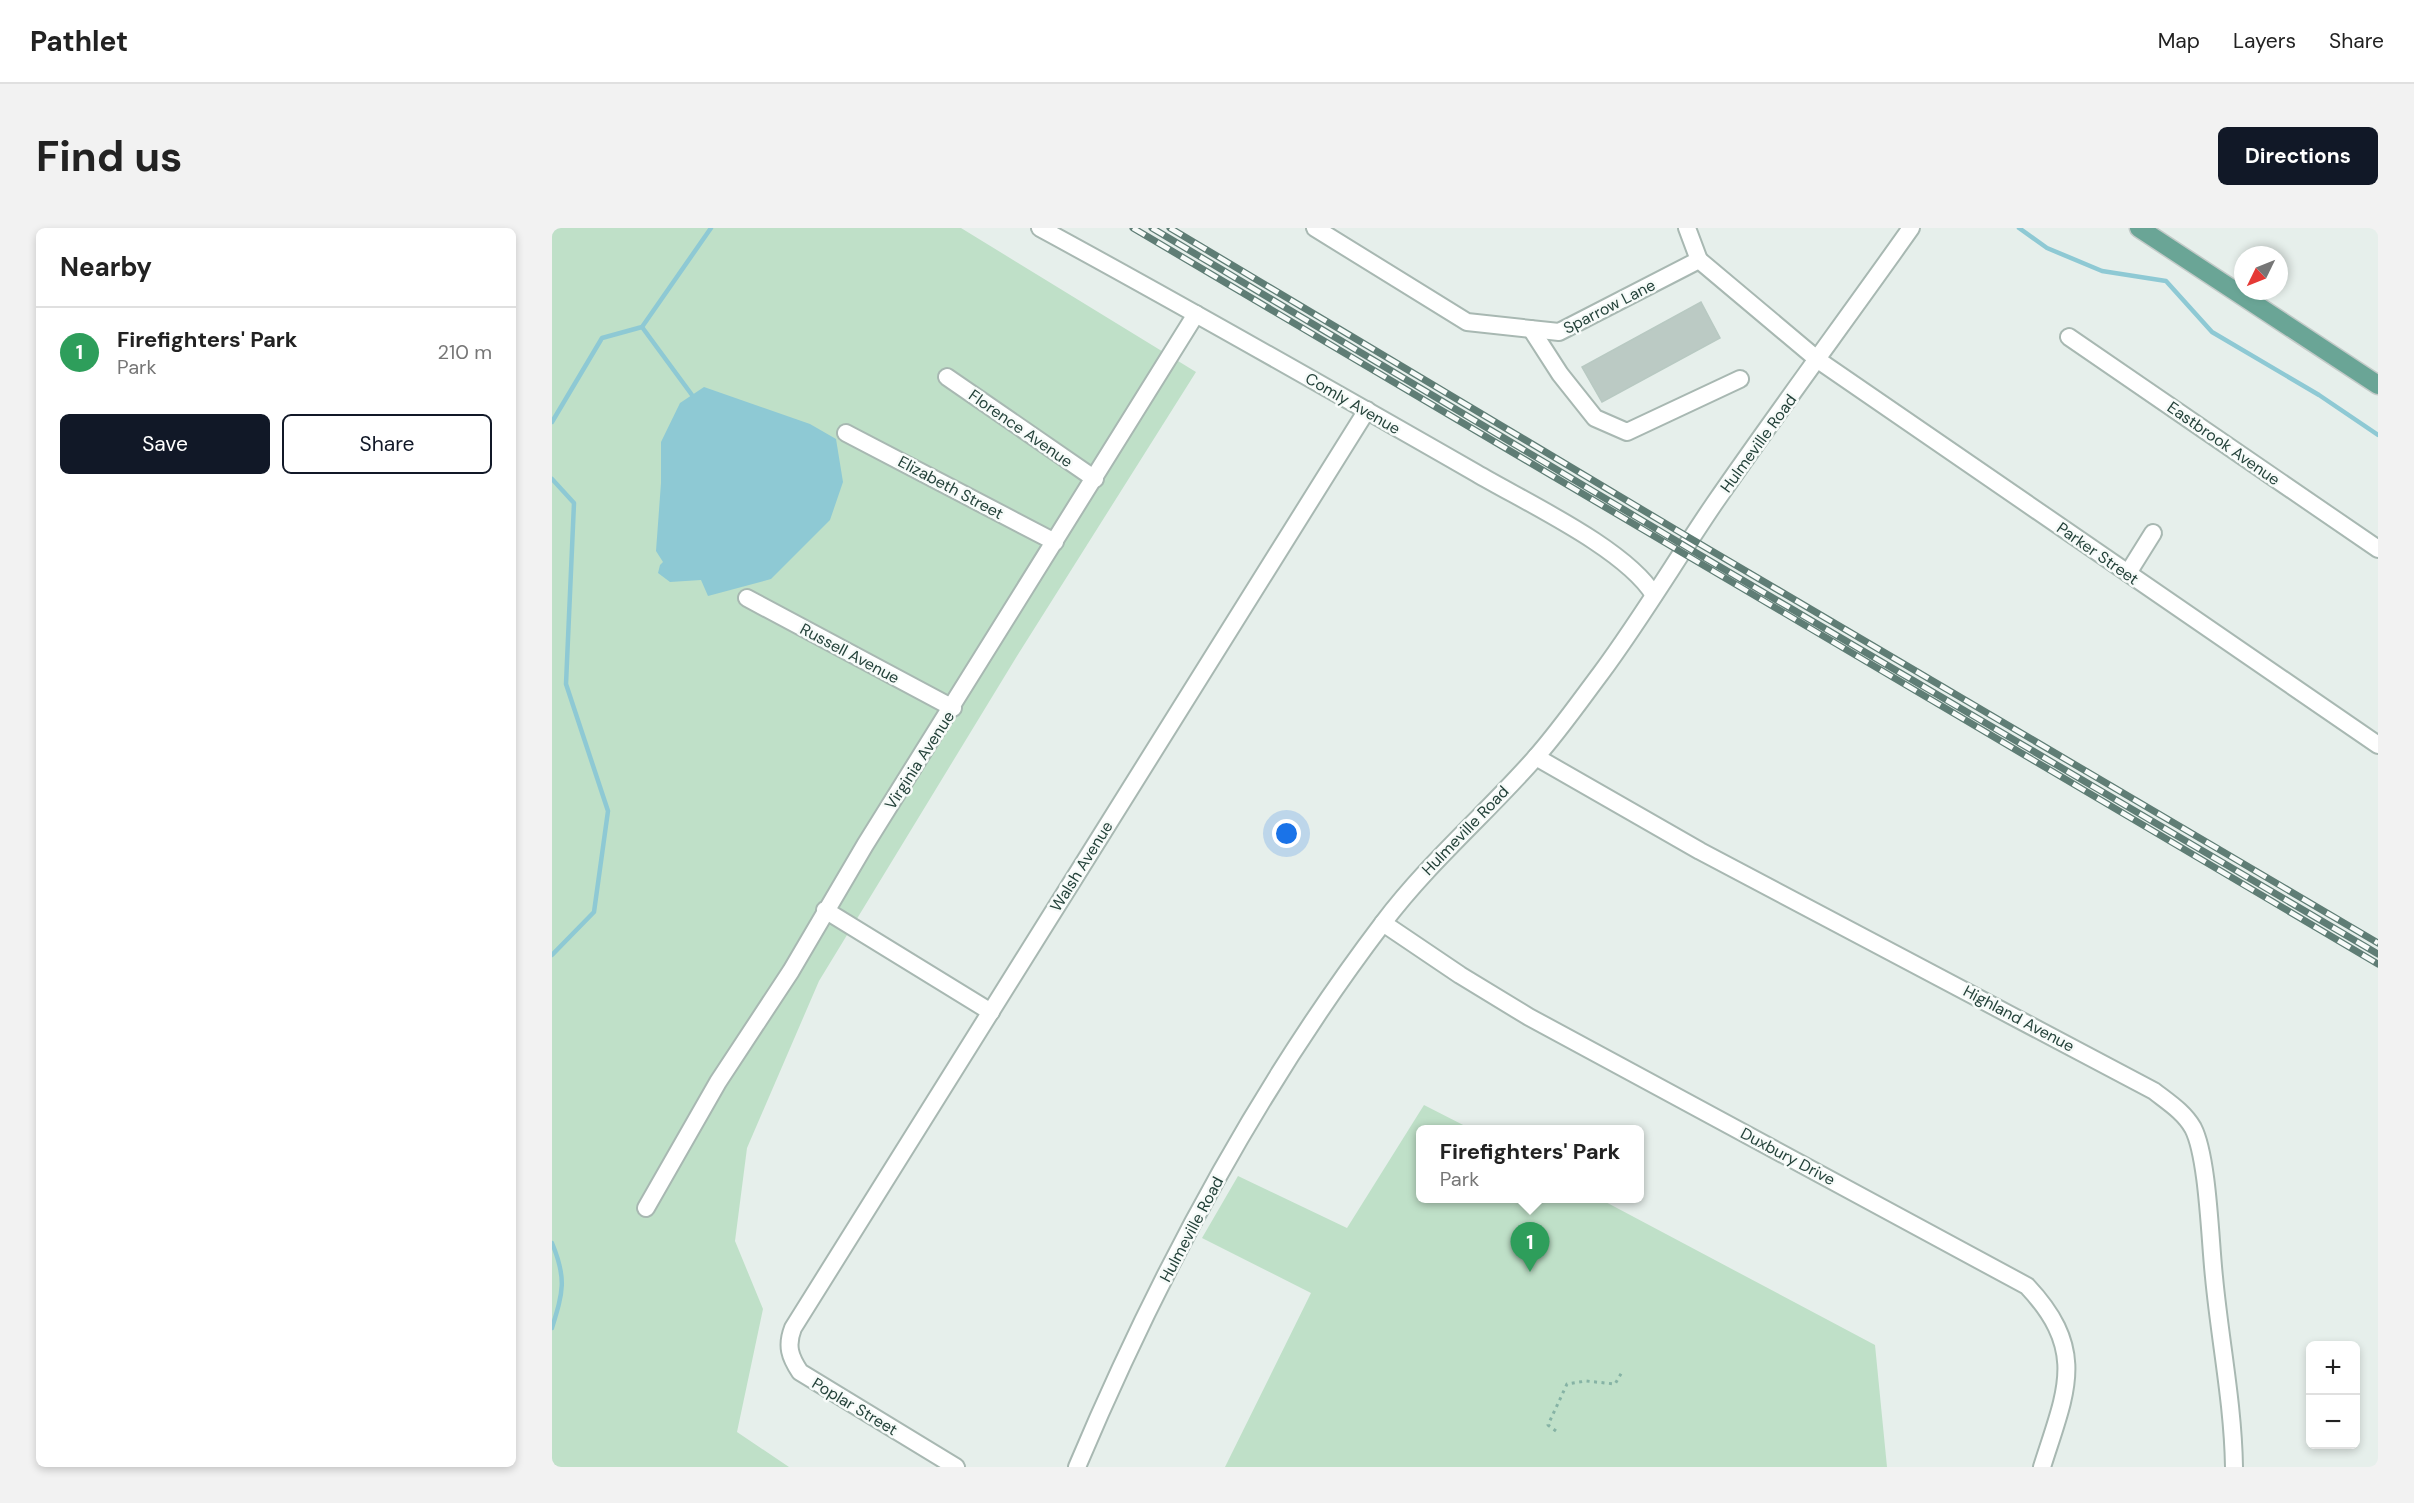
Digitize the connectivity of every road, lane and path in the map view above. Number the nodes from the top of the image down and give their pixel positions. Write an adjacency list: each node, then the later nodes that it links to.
1 (1040, 228): 7 (street, Comly Avenue)
2 (1315, 228): 8 (street, Sparrow Lane)
3 (1687, 228): 6 (street)
4 (1911, 228): 10 (street, Hulmeville Road)
5 (2139, 228): 13 (main road)
6 (1699, 261): 8 (street, Sparrow Lane); 10 (street)
7 (1196, 314): 14 (street, Comly Avenue); 16 (street, Virginia Avenue)
8 (1531, 329): 12 (street)
9 (2069, 337): 19 (street, Eastbrook Avenue)
10 (1818, 360): 20 (street, Parker Street); 21 (street, Hulmeville Road)
11 (947, 377): 16 (street, Florence Avenue)
12 (1740, 379)
13 (2378, 385)
14 (1367, 410): 21 (street, Comly Avenue); 28 (street, Walsh Avenue)
15 (846, 433): 18 (street, Elizabeth Street)
16 (1095, 479): 18 (street, Virginia Avenue)
17 (2153, 533): 20 (street)
18 (1055, 542): 23 (street, Virginia Avenue)
19 (2378, 549)
20 (2128, 573): 24 (street, Parker Street)
21 (1654, 595): 25 (street, Hulmeville Road)
22 (747, 598): 23 (street, Russell Avenue)
23 (953, 708): 26 (street, Virginia Avenue)
24 (2378, 745)
25 (1536, 757): 27 (street, Hulmeville Road); 36 (street, Highland Avenue)
26 (825, 910): 28 (street); 29 (street, Virginia Avenue)
27 (1383, 923): 34 (street, Hulmeville Road); 35 (street, Duxbury Drive)
28 (991, 1012): 30 (street, Walsh Avenue)
29 (646, 1208)
30 (796, 1323): 33 (street, Poplar Street)
31 (1622, 1372): 32 (path)
32 (1557, 1431)
33 (956, 1467)
34 (1077, 1467)
35 (2042, 1467)
36 (2234, 1467)

